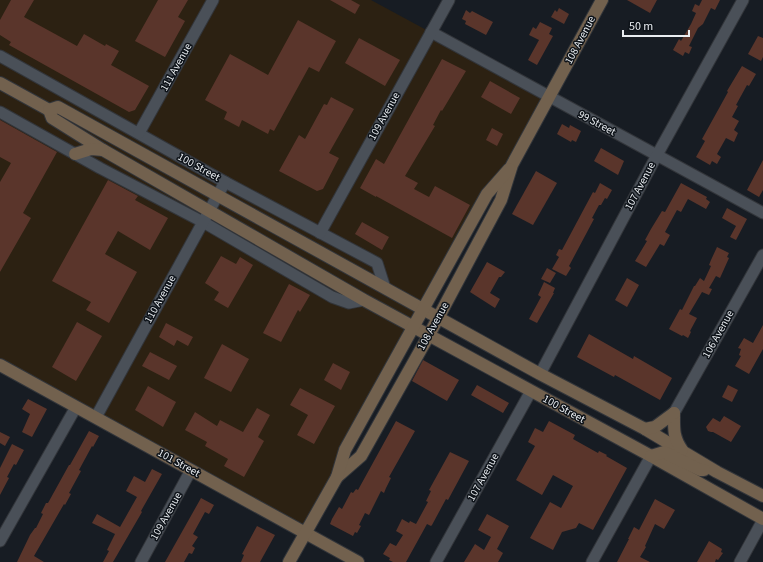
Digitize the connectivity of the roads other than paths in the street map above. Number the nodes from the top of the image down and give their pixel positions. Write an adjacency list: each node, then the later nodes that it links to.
1 (213, 0): 11 (street, 111 Avenue)
2 (450, 0): 5 (street, 109 Avenue)
3 (602, 0): 8 (main road, 108 Avenue)
4 (743, 0): 14 (street, 107 Avenue)
5 (431, 32): 8 (street, 99 Street); 21 (street, 109 Avenue)
6 (0, 56): 11 (street, 100 Street)
7 (0, 83): 9 (main road, 100 Street)
8 (550, 97): 14 (street, 99 Street); 15 (main road, 108 Avenue)
9 (49, 110): 12 (main road, 100 Street); 17 (main road, 100 Street)
10 (0, 112): 13 (street)
11 (138, 133): 16 (street, 100 Street)
12 (103, 150): 13 (main road); 18 (main road, 100 Street)
13 (75, 154): 20 (street)
14 (657, 155): 19 (street, 99 Street); 30 (street, 107 Avenue)
15 (512, 165): 25 (main road, 108 Avenue); 26 (main road, 108 Avenue)
16 (225, 182): 17 (street, 110 Avenue); 21 (street, 100 Street)
17 (218, 195): 18 (street, 110 Avenue); 23 (main road, 100 Street)
18 (209, 210): 20 (street, 110 Avenue); 24 (main road, 100 Street)
19 (763, 213)
20 (203, 222): 24 (street); 34 (street, 110 Avenue)
21 (320, 233): 23 (street, 100 Street)
22 (763, 256): 33 (street, 106 Avenue)
23 (385, 288): 25 (main road, 100 Street)
24 (364, 300): 27 (main road, 100 Street)
25 (424, 309): 26 (main road, 100 Street); 27 (main road, 108 Avenue)
26 (439, 317): 28 (main road, 108 Avenue); 30 (main road, 100 Street)
27 (414, 327): 28 (main road, 100 Street); 40 (main road, 108 Avenue)
28 (429, 335): 31 (main road, 100 Street); 40 (main road, 108 Avenue)
29 (0, 365): 32 (main road, 101 Street)
30 (540, 374): 35 (main road, 100 Street)
31 (531, 391): 37 (main road, 100 Street); 48 (street, 107 Avenue)
32 (76, 407): 34 (main road, 101 Street); 44 (street)
33 (674, 413): 35 (main road); 36 (main road)
34 (96, 417): 38 (main road, 101 Street)
35 (645, 429): 36 (main road, 100 Street)
36 (682, 450): 39 (main road, 100 Street)
37 (651, 456): 39 (main road); 42 (main road, 100 Street); 49 (street)
38 (191, 470): 43 (main road, 101 Street); 45 (street, 109 Avenue)
39 (717, 472): 41 (main road, 100 Street)
40 (337, 477): 43 (main road, 108 Avenue)
41 (763, 496)
42 (763, 519): 50 (street)
43 (306, 533): 46 (main road, 108 Avenue); 47 (main road, 101 Street)
44 (0, 541)
45 (141, 562)
46 (289, 562)
47 (358, 562)
48 (436, 562)
49 (592, 562)
50 (740, 562)

